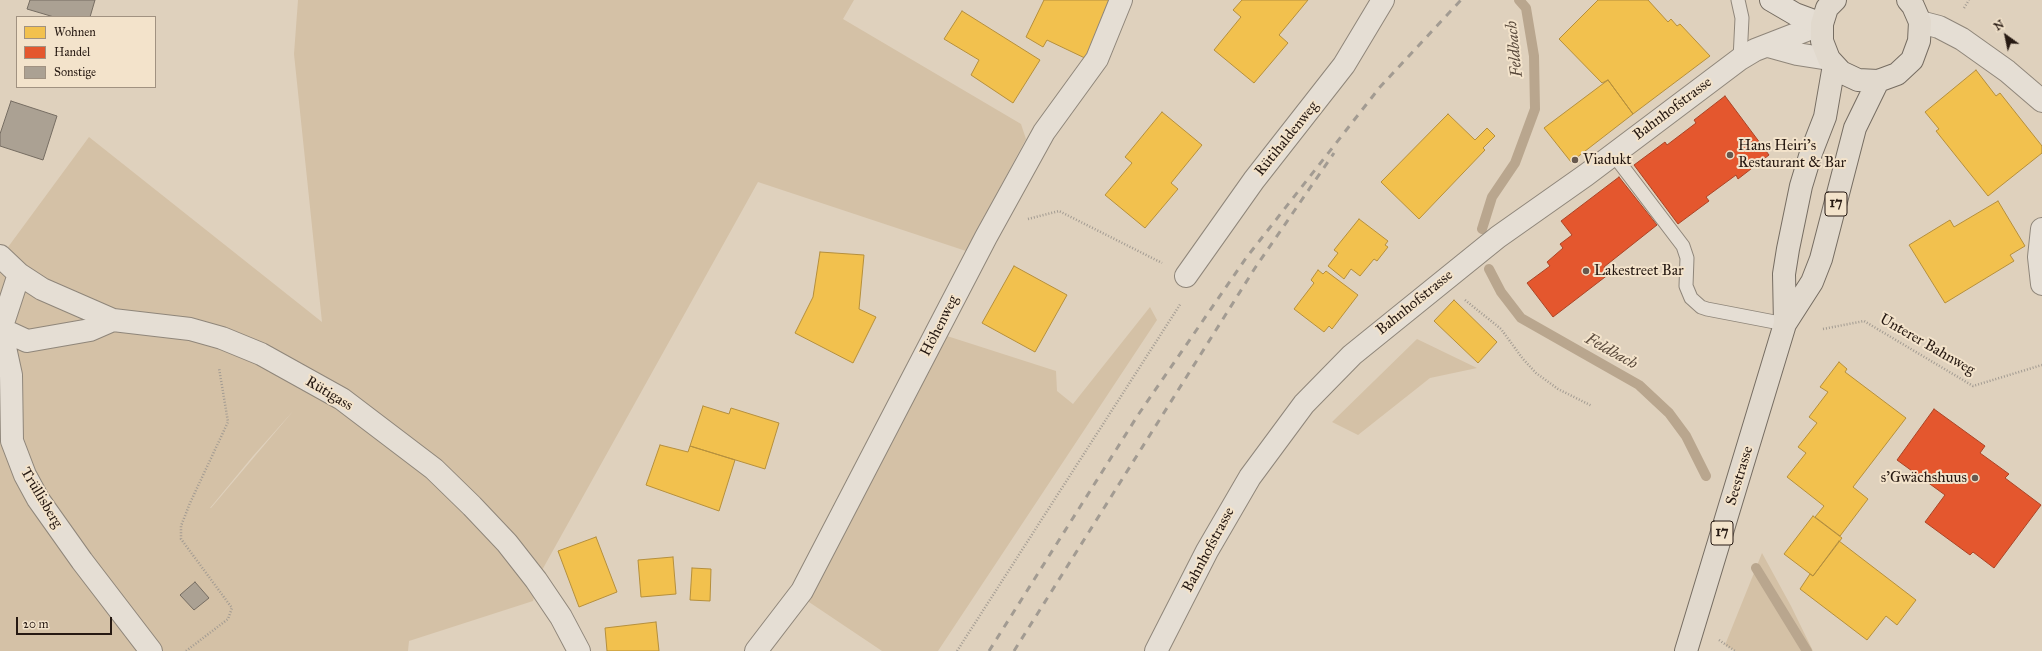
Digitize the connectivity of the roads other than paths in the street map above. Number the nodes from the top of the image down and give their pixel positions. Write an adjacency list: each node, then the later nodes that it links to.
1 (1121, 0): 24 (street, Höhenweg)
2 (1383, 0): 17 (street, Rütihaldenweg)
3 (1738, 0): 9 (lane)
4 (1771, 0): 7 (street)
5 (1834, 0): 7 (main road)
6 (1915, 7): 11 (main road); 12 (street)
7 (1822, 24): 8 (street, Bahnhofstrasse); 10 (main road)
8 (1768, 46): 9 (street, Bahnhofstrasse); 10 (street)
9 (1740, 59): 13 (street, Bahnhofstrasse)
10 (1831, 62): 11 (main road); 20 (main road, Seestrasse / 17)
11 (1878, 81): 20 (main road, Seestrasse / 17)
12 (2042, 101)
13 (1613, 154): 20 (lane); 25 (street, Bahnhofstrasse)
14 (2042, 229): 18 (street)
15 (0, 256): 16 (street, Rütigass)
16 (19, 274): 19 (street, Rütigass); 21 (street)
17 (1186, 276)
18 (2042, 284)
19 (113, 320): 21 (street); 23 (street, Rütigass)
20 (1785, 324): 26 (main road, Seestrasse / 17)
21 (1, 329): 22 (street, Trüllisberg)
22 (151, 651)
23 (579, 651)
24 (756, 651)
25 (1156, 651)
26 (1686, 651)

